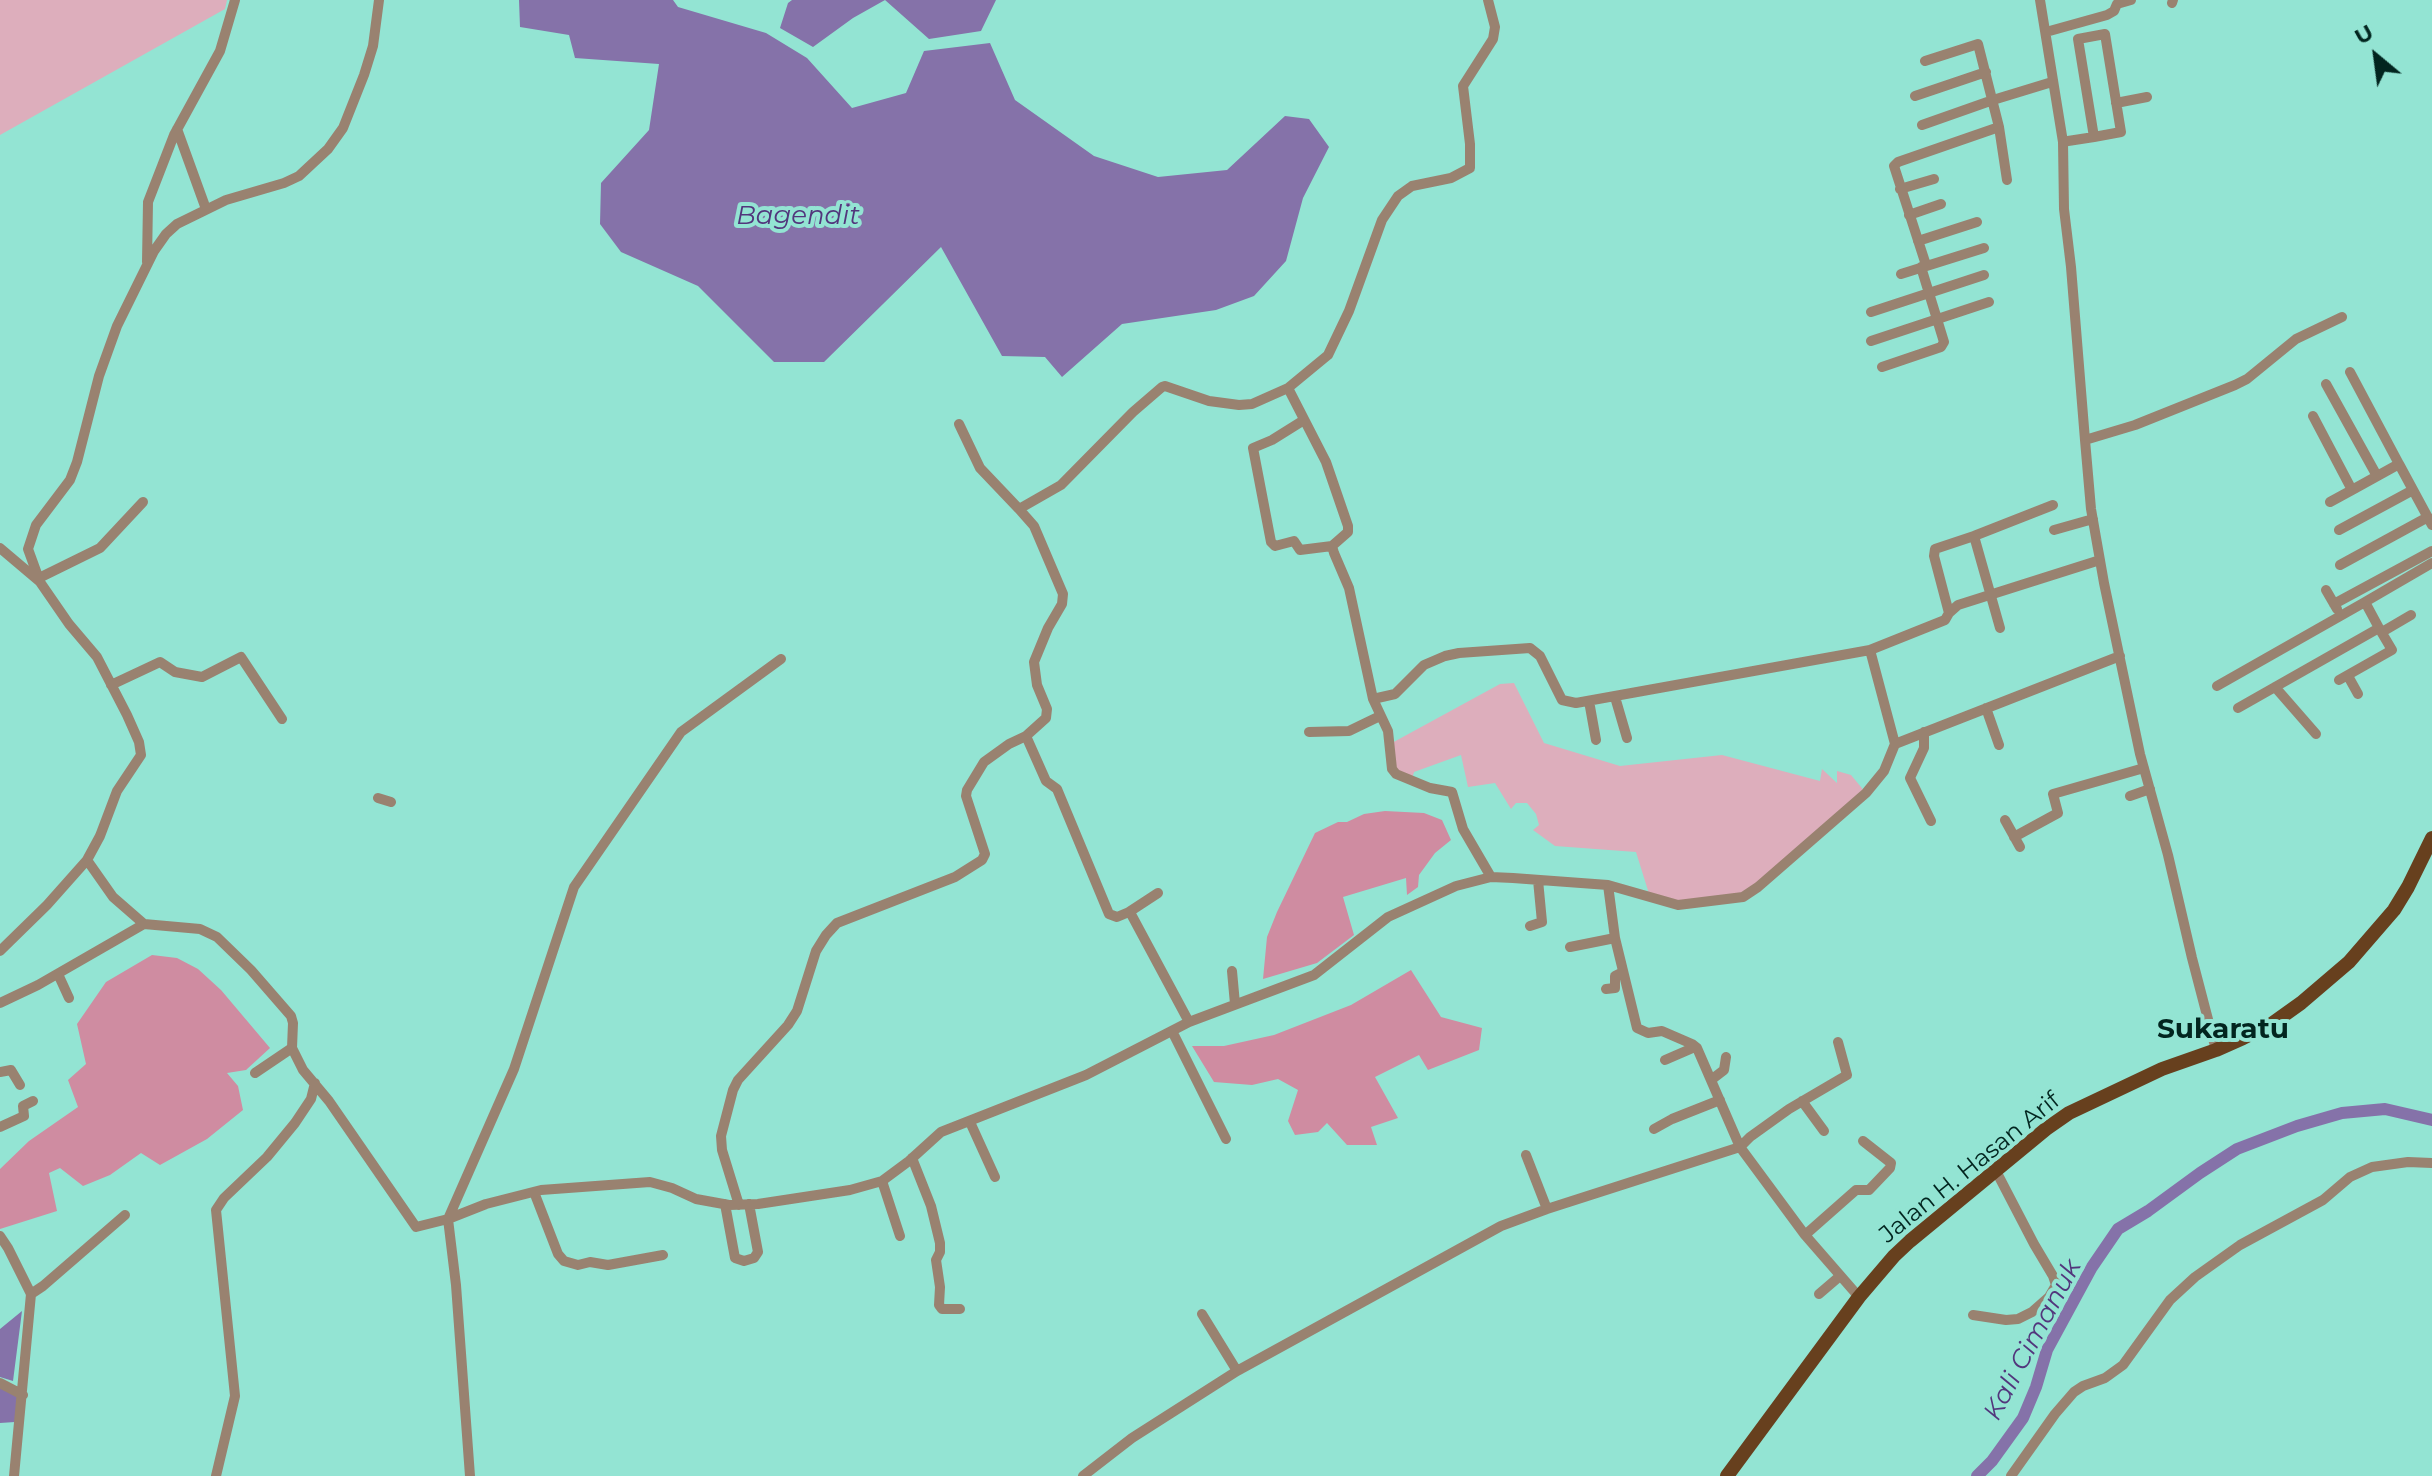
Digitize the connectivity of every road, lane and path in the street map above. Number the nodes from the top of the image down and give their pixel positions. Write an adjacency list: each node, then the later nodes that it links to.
1 (235, 0): 17 (street)
2 (379, 0): 26 (street)
3 (1488, 0): 46 (street)
4 (2131, 0): 6 (street)
5 (2044, 1): 7 (street)
6 (2116, 2): 7 (street)
7 (2046, 36): 10 (street); 19 (street)
8 (1925, 61): 9 (street)
9 (1986, 72): 11 (street); 13 (street)
10 (2052, 82): 13 (street); 19 (street)
11 (1915, 96)
12 (2147, 97): 14 (street)
13 (1993, 100): 15 (street); 16 (street)
14 (2116, 103): 18 (street); 18 (street)
15 (1922, 125)
16 (1999, 127): 20 (street); 24 (street)
17 (177, 129): 26 (street); 30 (street)
18 (2094, 137): 19 (street)
19 (2065, 141): 50 (street)
20 (2003, 152): 21 (street); 23 (street)
21 (1988, 156)
22 (1934, 179): 24 (street)
23 (2007, 180)
24 (1900, 189): 27 (street)
25 (1941, 204): 27 (street)
26 (203, 211): 31 (street)
27 (1909, 215): 29 (street)
28 (1977, 222): 29 (street)
29 (1918, 241): 34 (street)
30 (147, 242): 31 (street); 33 (street)
31 (160, 243): 33 (street)
32 (1984, 248): 34 (street)
33 (147, 264): 70 (street)
34 (1924, 266): 35 (street); 37 (street)
35 (1901, 274)
36 (1984, 275): 37 (street)
37 (1929, 293): 39 (street); 41 (street)
38 (1989, 302): 41 (street)
39 (1871, 312)
40 (2342, 317): 50 (street)
41 (1937, 319): 42 (street); 43 (street)
42 (1871, 341)
43 (1882, 367)
44 (2350, 372): 51 (street)
45 (2326, 384): 52 (street)
46 (1288, 388): 48 (street); 58 (street)
47 (2313, 416): 53 (street)
48 (1304, 420): 64 (street); 64 (street)
49 (959, 424): 58 (street)
50 (2085, 440): 59 (street)
51 (2399, 464): 52 (street); 54 (street)
52 (2377, 476): 53 (street)
53 (2352, 490): 56 (street)
54 (2413, 490): 60 (street); 62 (street)
55 (143, 502): 70 (street)
56 (2330, 502)
57 (2053, 505): 63 (street)
58 (1019, 509): 97 (street)
59 (2093, 519): 61 (street); 67 (street)
60 (2430, 521): 69 (street)
61 (2054, 530)
62 (2339, 530)
63 (1974, 536): 72 (street); 75 (street)
64 (1332, 546): 88 (street)
65 (0, 548): 70 (street)
66 (2432, 551): 74 (street)
67 (2100, 560): 72 (street); 81 (street)
68 (2432, 563): 73 (street)
69 (2340, 565)
70 (40, 580): 83 (street)
71 (2326, 590): 74 (street)
72 (1991, 596): 75 (street); 78 (street)
73 (2365, 602): 77 (street); 79 (street)
74 (2334, 604): 77 (street)
75 (1949, 613): 80 (street)
76 (2411, 615): 79 (street)
77 (2341, 616): 84 (street)
78 (2000, 628)
79 (2381, 630): 85 (street); 86 (street)
80 (1870, 650): 87 (street); 100 (street)
81 (2120, 656): 90 (street); 102 (street)
82 (781, 659): 160 (street)
83 (111, 685): 93 (street); 108 (street)
84 (2217, 686)
85 (2275, 687): 91 (street); 96 (street)
86 (2358, 694)
87 (1615, 697): 89 (street); 98 (street)
88 (1373, 699): 89 (street); 92 (street)
89 (1589, 701): 99 (street)
90 (1986, 708): 95 (street); 101 (street)
91 (2238, 708)
92 (1380, 716): 94 (street); 109 (street)
93 (282, 719)
94 (1309, 732)
95 (1924, 732): 100 (street); 106 (street)
96 (2316, 734)
97 (1026, 736): 113 (street); 157 (street)
98 (1627, 738)
99 (1596, 740)
100 (1895, 744): 111 (street)
101 (1999, 745)
102 (2144, 768): 103 (street); 105 (street)
103 (2150, 789): 104 (street); 131 (street)
104 (2130, 796)
105 (2005, 820)
106 (1931, 821)
107 (2432, 838): 131 (main road, Jalan H. Hasan Arif)
108 (87, 860): 114 (street); 118 (street)
109 (1491, 877): 110 (street); 125 (street)
110 (1538, 880): 111 (street); 115 (street)
111 (1608, 885): 116 (street)
112 (1158, 893): 113 (street)
113 (1132, 915): 126 (street)
114 (144, 924): 121 (street); 130 (street)
115 (1530, 926)
116 (1615, 938): 117 (street); 120 (street)
117 (1570, 947)
118 (0, 951)
119 (1232, 971): 125 (street)
120 (1623, 972): 122 (street); 129 (street)
121 (58, 974): 123 (street); 124 (street)
122 (1606, 989)
123 (69, 998)
124 (0, 1003)
125 (1235, 1004): 126 (street)
126 (1189, 1022): 127 (street)
127 (1172, 1031): 142 (street); 146 (street)
128 (1838, 1042): 141 (street)
129 (1695, 1047): 133 (street); 137 (street)
130 (292, 1048): 135 (street); 136 (street)
131 (2216, 1050): 152 (main road, Jalan H. Hasan Arif)
132 (1726, 1057): 137 (street)
133 (1665, 1060)
134 (0, 1072): 138 (street)
135 (255, 1073)
136 (310, 1077): 160 (street); 176 (street)
137 (1711, 1080): 139 (street)
138 (20, 1085)
139 (1720, 1100): 144 (street); 148 (street)
140 (33, 1101): 143 (street)
141 (1802, 1101): 145 (street); 148 (street)
142 (970, 1122): 150 (street); 153 (street)
143 (0, 1127)
144 (1654, 1129)
145 (1824, 1131)
146 (1226, 1139)
147 (1863, 1141): 161 (street)
148 (1740, 1147): 158 (street); 161 (street)
149 (1526, 1155): 158 (street)
150 (912, 1158): 154 (street); 169 (street)
151 (2432, 1163): 180 (street)
152 (1996, 1171): 168 (main road, Jalan H. Hasan Arif); 171 (street)
153 (995, 1177)
154 (882, 1181): 157 (street); 163 (street)
155 (534, 1192): 156 (street); 160 (street); 164 (street)
156 (725, 1204): 157 (street); 157 (street)
157 (744, 1205)
158 (1547, 1209): 172 (street)
159 (125, 1215): 166 (street)
160 (448, 1219): 177 (street)
161 (1805, 1235): 165 (street)
162 (0, 1236): 166 (street)
163 (900, 1236)
164 (663, 1255)
165 (1840, 1276): 167 (street); 168 (street)
166 (31, 1294): 174 (street)
167 (1819, 1294)
168 (1859, 1297): 179 (main road, Jalan H. Hasan Arif)
169 (960, 1309)
170 (1202, 1314): 172 (street)
171 (1973, 1315)
172 (1237, 1371): 178 (street)
173 (0, 1383): 174 (street)
174 (23, 1395): 175 (street)
175 (14, 1476)
176 (216, 1476)
177 (470, 1476)
178 (1083, 1476)
179 (1727, 1476)
180 (2011, 1476)

